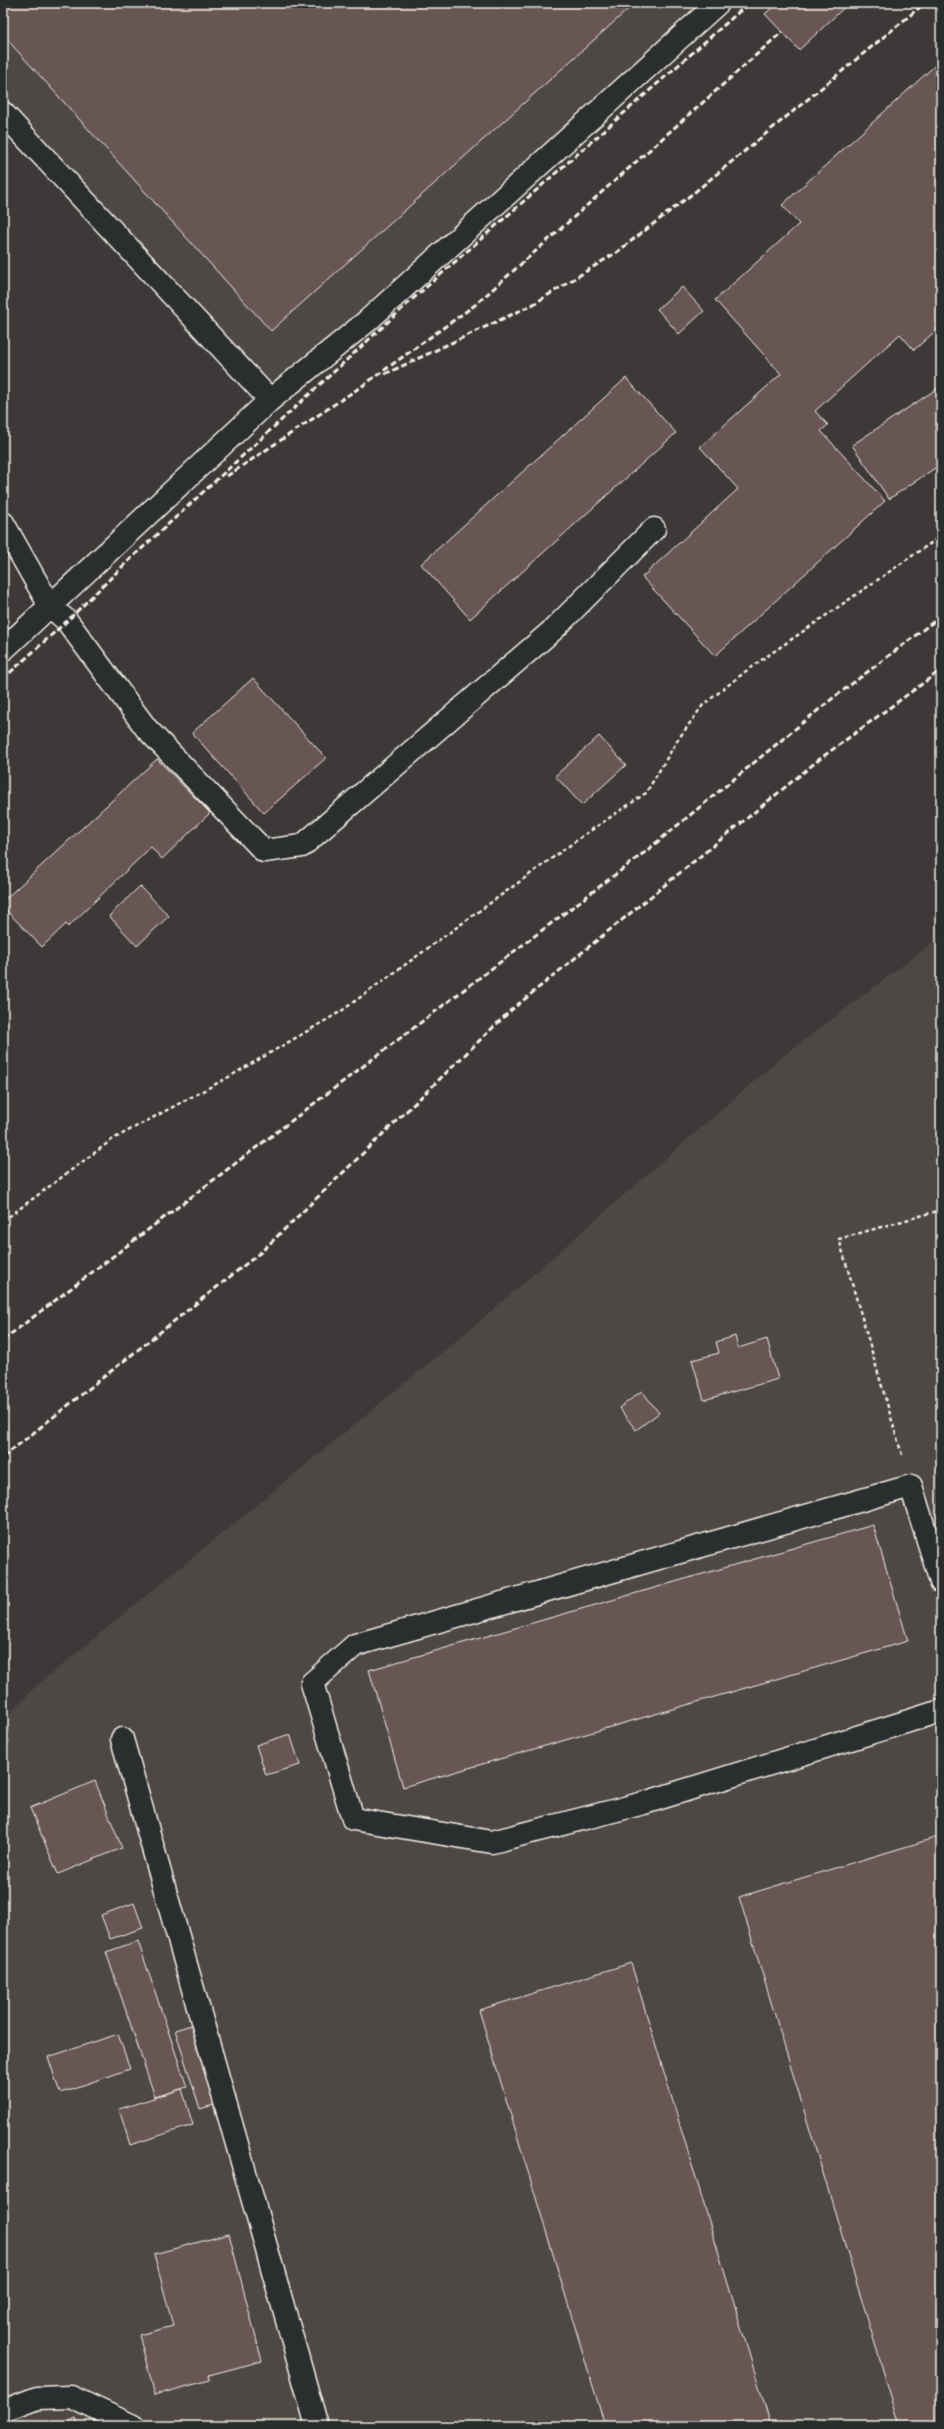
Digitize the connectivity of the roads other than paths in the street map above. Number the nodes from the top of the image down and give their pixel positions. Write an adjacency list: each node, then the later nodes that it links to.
1 (718, 3): 3 (lane)
2 (3, 113): 3 (lane)
3 (270, 400): 6 (lane)
4 (3, 523): 6 (lane)
5 (654, 529): 6 (lane)
6 (50, 606): 7 (lane)
7 (3, 650)
8 (941, 1582): 9 (lane)
9 (941, 1711)
10 (122, 1739): 13 (lane)
11 (3, 2411): 12 (lane)
12 (132, 2426)
13 (317, 2426)

